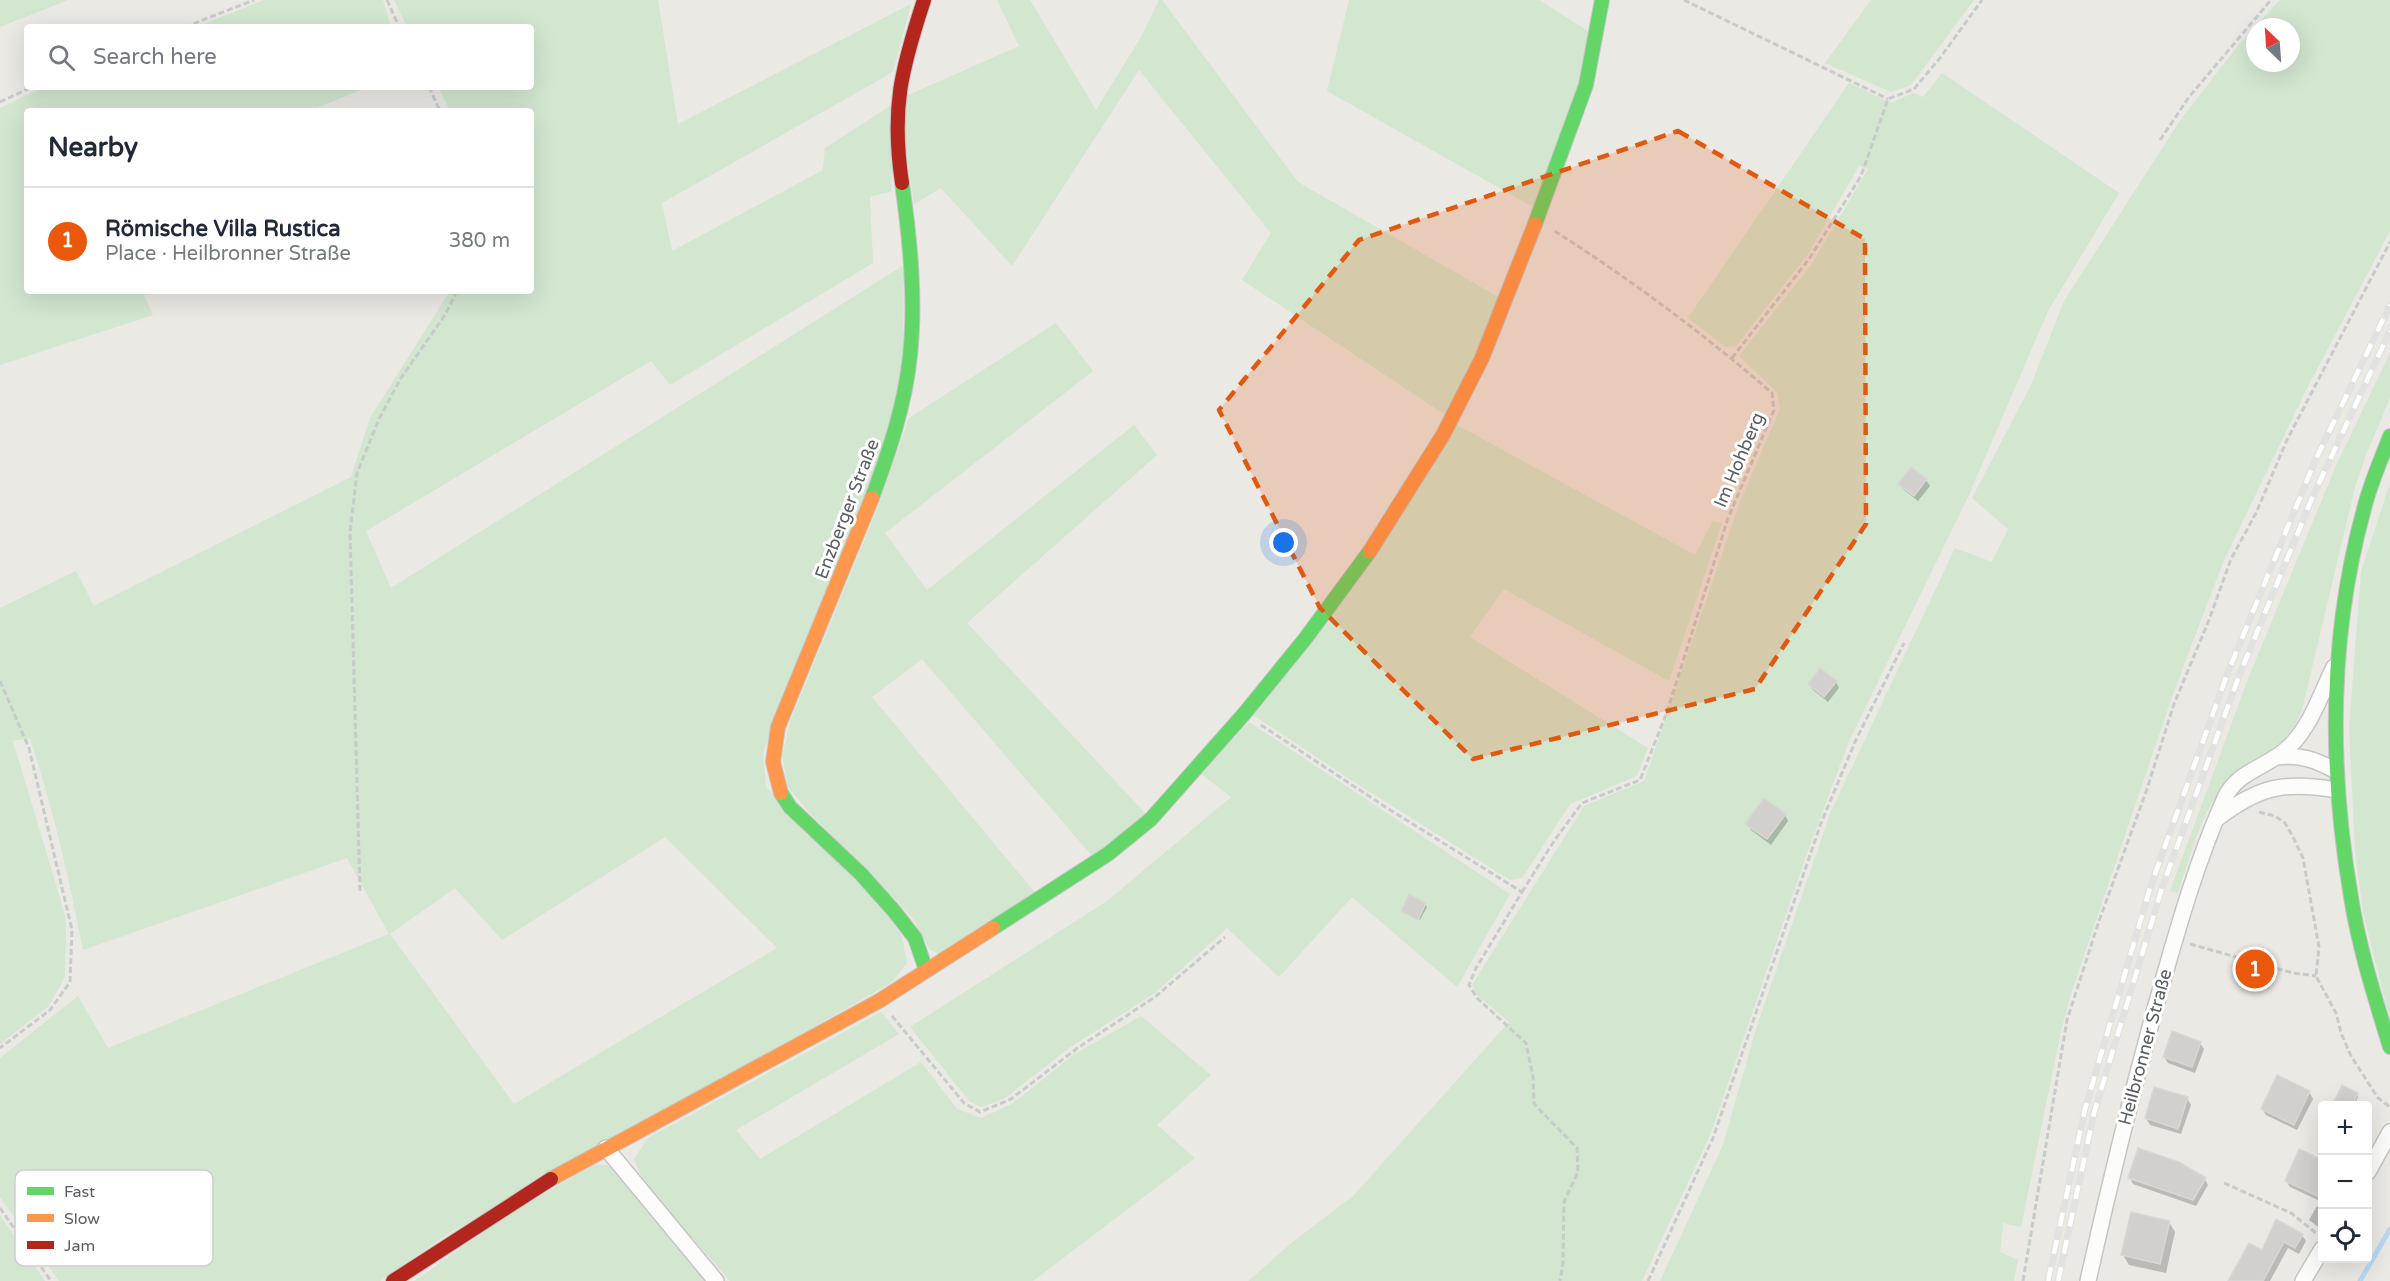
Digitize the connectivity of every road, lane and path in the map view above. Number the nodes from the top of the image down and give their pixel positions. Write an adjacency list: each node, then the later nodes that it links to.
1 (254, 0): 8 (path)
2 (387, 0): 9 (path)
3 (924, 0): 34 (street, Enzberger Straße)
4 (1602, 0): 16 (street)
5 (1684, 0): 12 (path)
6 (1982, 0): 12 (path)
7 (2271, 0): 15 (path)
8 (193, 24)
9 (398, 24)
10 (26, 90): 13 (path)
11 (430, 90): 14 (path)
12 (1888, 99): 19 (path)
13 (0, 102)
14 (439, 108)
15 (2160, 140)
16 (1534, 224): 19 (path, Im Hohberg); 24 (street)
17 (2390, 242): 54 (path)
18 (456, 294): 30 (path)
19 (1732, 358): 31 (path, Im Hohberg)
20 (2390, 436): 22 (street, Heilbronner Straße)
21 (1904, 643): 53 (path)
22 (2339, 656): 25 (street, Heilbronner Straße); 26 (street, Heilbronner Straße)
23 (0, 681): 38 (path)
24 (1244, 714): 31 (path); 34 (street)
25 (2277, 757): 26 (street, Heilbronner Straße); 29 (street, Heilbronner Straße)
26 (2336, 771): 27 (street)
27 (2337, 790): 29 (street, Heilbronner Straße); 37 (street)
28 (2258, 812): 35 (path)
29 (2218, 818): 33 (street, Heilbronner Straße)
30 (360, 891)
31 (1522, 892): 52 (path, Im Hohberg)
32 (1225, 937): 36 (path)
33 (2175, 940): 35 (path); 55 (street, Heilbronner Straße)
34 (926, 970): 36 (street)
35 (2316, 976): 39 (path)
36 (879, 1001): 41 (street)
37 (2390, 1047)
38 (0, 1048)
39 (2390, 1107)
40 (2390, 1132): 42 (street)
41 (606, 1148): 50 (street); 51 (street)
42 (2372, 1163)
43 (2224, 1183): 46 (path)
44 (0, 1208): 45 (path)
45 (15, 1229)
46 (2318, 1234)
47 (2318, 1256): 56 (street)
48 (41, 1266): 49 (path)
49 (51, 1281)
50 (393, 1281)
51 (716, 1281)
52 (1560, 1281)
53 (1648, 1281)
54 (2023, 1281)
55 (2088, 1281)
56 (2303, 1281)

